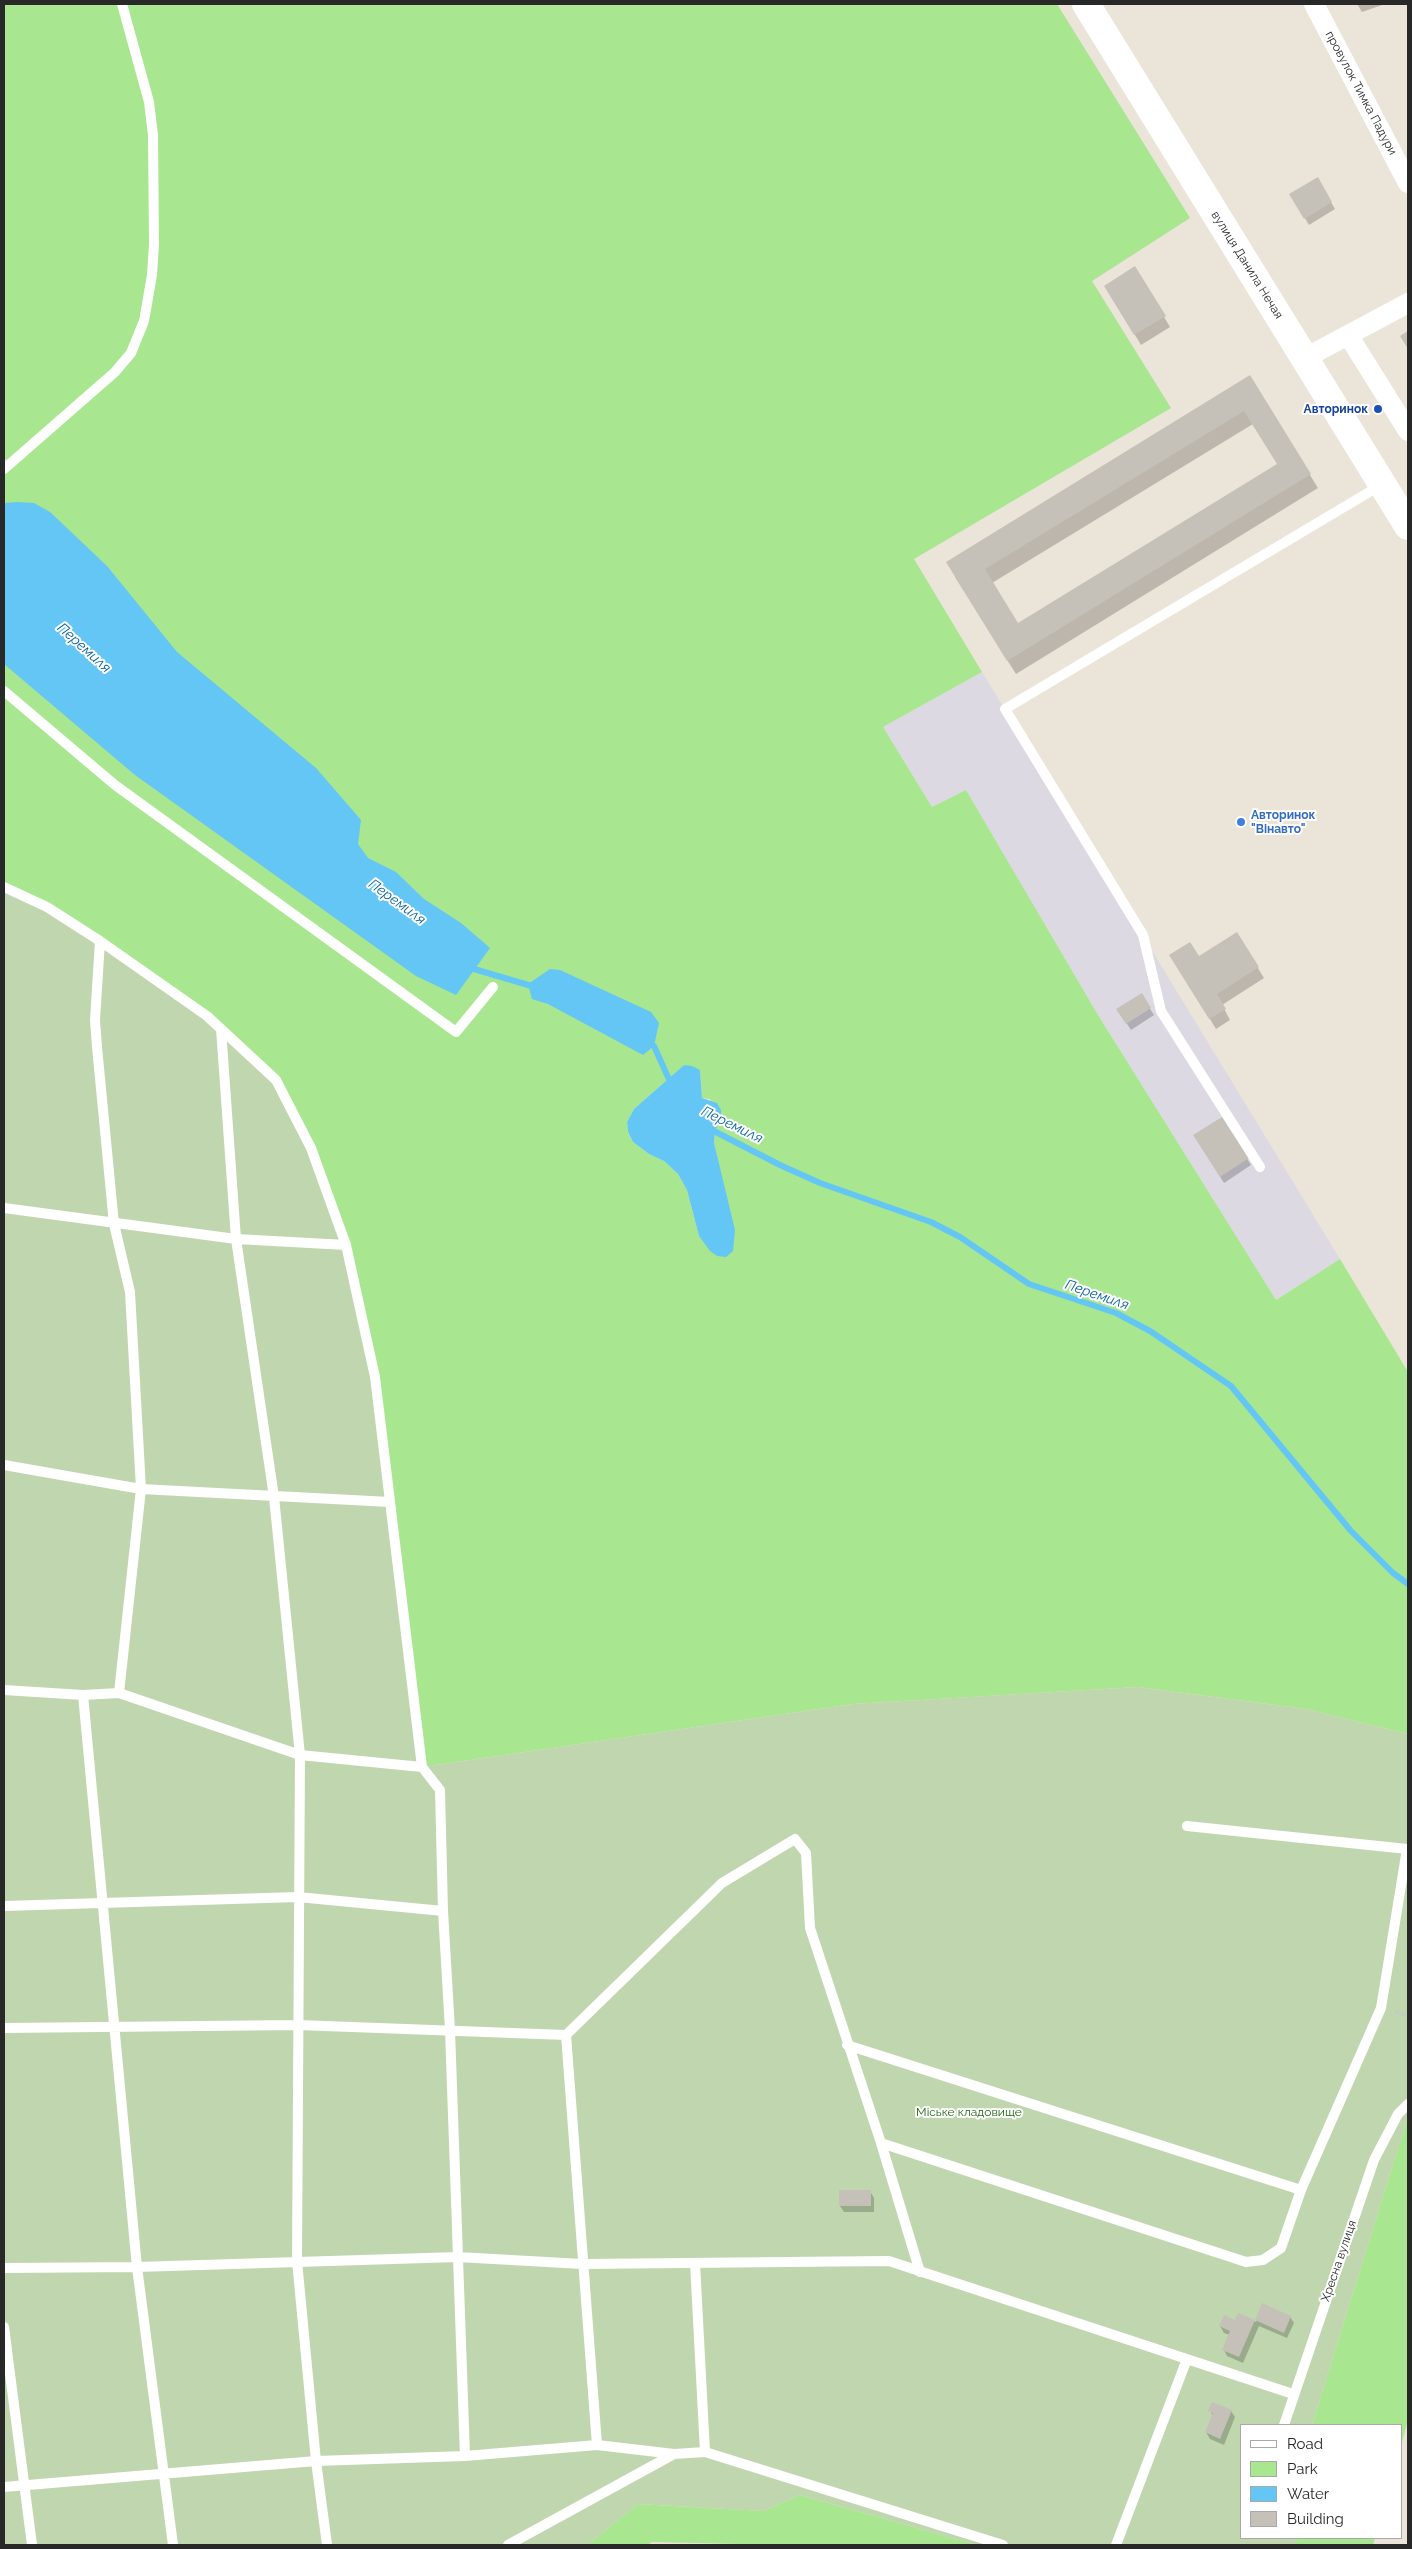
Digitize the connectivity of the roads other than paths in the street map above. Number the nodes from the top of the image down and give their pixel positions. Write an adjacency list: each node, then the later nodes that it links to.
1 (122, 4): 9 (lane)
2 (1086, 4): 7 (main road, вулиця Данила Нечая)
3 (1314, 4): 4 (street, провулок Тимка Падури)
4 (1408, 183)
5 (1408, 302): 6 (street)
6 (1348, 335): 7 (street); 8 (street)
7 (1305, 358): 10 (main road, вулиця Данила Нечая)
8 (1408, 430)
9 (4, 470)
10 (1382, 484): 11 (main road, вулиця Данила Нечая); 17 (lane)
11 (1408, 526)
12 (4, 691): 15 (lane)
13 (4, 887): 14 (lane)
14 (100, 941): 16 (lane); 19 (lane)
15 (493, 987)
16 (221, 1029): 20 (lane); 21 (lane)
17 (1260, 1167)
18 (4, 1208): 19 (lane)
19 (114, 1224): 20 (lane); 23 (lane)
20 (236, 1239): 21 (lane); 24 (lane)
21 (346, 1245): 25 (lane)
22 (4, 1465): 23 (lane)
23 (141, 1489): 24 (lane); 27 (lane)
24 (274, 1497): 25 (lane); 29 (lane)
25 (390, 1502): 30 (lane)
26 (4, 1690): 28 (lane)
27 (119, 1693): 28 (lane); 29 (lane)
28 (83, 1695): 33 (lane)
29 (300, 1755): 30 (lane); 32 (lane)
30 (422, 1767): 35 (lane)
31 (1187, 1826): 44 (lane)
32 (298, 1897): 33 (lane); 35 (lane); 36 (lane)
33 (103, 1901): 34 (lane); 37 (lane)
34 (4, 1906)
35 (443, 1911): 39 (lane)
36 (298, 2025): 37 (lane); 39 (lane); 46 (lane)
37 (114, 2026): 38 (lane); 49 (lane)
38 (4, 2028)
39 (450, 2030): 40 (lane); 45 (lane)
40 (566, 2035): 41 (lane); 48 (lane)
41 (847, 2046): 43 (lane); 44 (lane)
42 (1408, 2104): 54 (lane, Хресна вулиця)
43 (881, 2143): 44 (lane); 51 (lane)
44 (1301, 2190)
45 (458, 2258): 46 (lane); 48 (lane); 59 (lane)
46 (296, 2261): 49 (lane); 60 (lane)
47 (695, 2263): 48 (lane); 51 (lane); 57 (lane)
48 (582, 2264): 56 (lane)
49 (137, 2267): 50 (lane); 61 (lane)
50 (4, 2268)
51 (920, 2272): 53 (lane)
52 (4, 2327): 62 (lane)
53 (1188, 2359): 54 (lane); 69 (lane)
54 (1293, 2394): 55 (lane, Хресна вулиця)
55 (1284, 2424)
56 (597, 2445): 58 (lane); 59 (lane)
57 (705, 2452): 58 (lane); 68 (lane)
58 (674, 2454): 67 (lane)
59 (465, 2456): 60 (lane)
60 (316, 2461): 61 (lane); 66 (lane)
61 (163, 2475): 62 (lane); 65 (lane)
62 (26, 2486): 63 (lane); 64 (lane)
63 (4, 2487)
64 (32, 2545)
65 (174, 2545)
66 (327, 2545)
67 (508, 2545)
68 (1003, 2545)
69 (1116, 2545)

